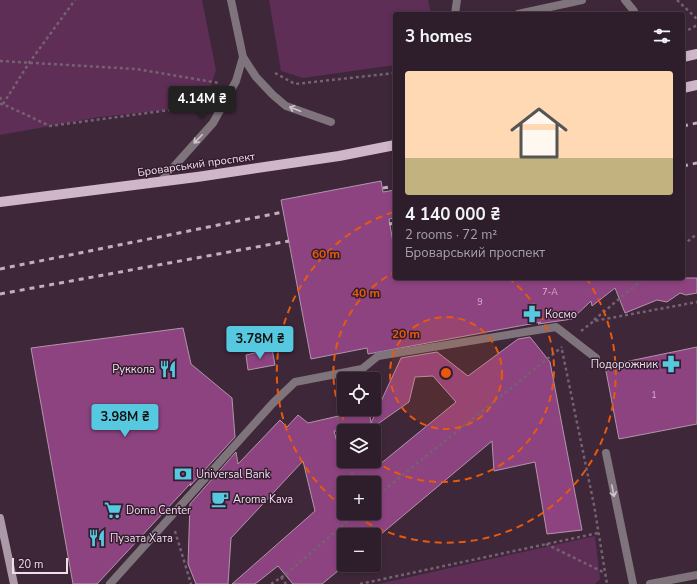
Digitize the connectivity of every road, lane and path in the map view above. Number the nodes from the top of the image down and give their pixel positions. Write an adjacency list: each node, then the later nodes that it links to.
1 (75, 0): 17 (path)
2 (231, 0): 14 (street)
3 (457, 0): 7 (street)
4 (582, 0): 8 (street)
5 (625, 0): 9 (street)
6 (677, 0): 10 (path)
7 (455, 12)
8 (527, 12)
9 (634, 12)
10 (697, 19)
11 (697, 25): 12 (path)
12 (685, 32)
13 (697, 54): 15 (main road)
14 (243, 57): 26 (street, one-way to 14); 28 (street, one-way to 28)
15 (685, 57)
16 (0, 61): 17 (path)
17 (29, 63): 20 (path); 24 (path)
18 (275, 73): 19 (path)
19 (393, 74)
20 (224, 84)
21 (697, 85): 22 (main road)
22 (685, 88)
23 (0, 97): 24 (path)
24 (2, 104): 25 (path)
25 (208, 105)
26 (331, 122)
27 (393, 145): 28 (main road, Броварський проспект)
28 (161, 181): 29 (main road, Броварський проспект)
29 (0, 202)
30 (697, 234): 31 (path)
31 (685, 243)
32 (642, 280): 34 (path)
33 (697, 302): 34 (path)
34 (594, 320): 35 (path)
35 (572, 339): 36 (path); 37 (street); 42 (street)
36 (561, 347): 41 (path); 45 (path)
37 (596, 358)
38 (337, 417): 39 (path)
39 (339, 424)
40 (606, 453): 57 (street, one-way to 57)
41 (381, 492)
42 (170, 517): 51 (street); 52 (path)
43 (0, 518): 50 (main road)
44 (349, 520): 49 (path)
45 (598, 533): 46 (path); 47 (path)
46 (545, 544): 47 (path); 55 (path)
47 (605, 573): 56 (path)
48 (697, 575): 58 (street)
49 (281, 577): 53 (path); 54 (path)
50 (14, 584)
51 (110, 584)
52 (191, 584)
53 (271, 584)
54 (286, 584)
55 (360, 584)
56 (607, 584)
57 (633, 584)
58 (650, 584)

